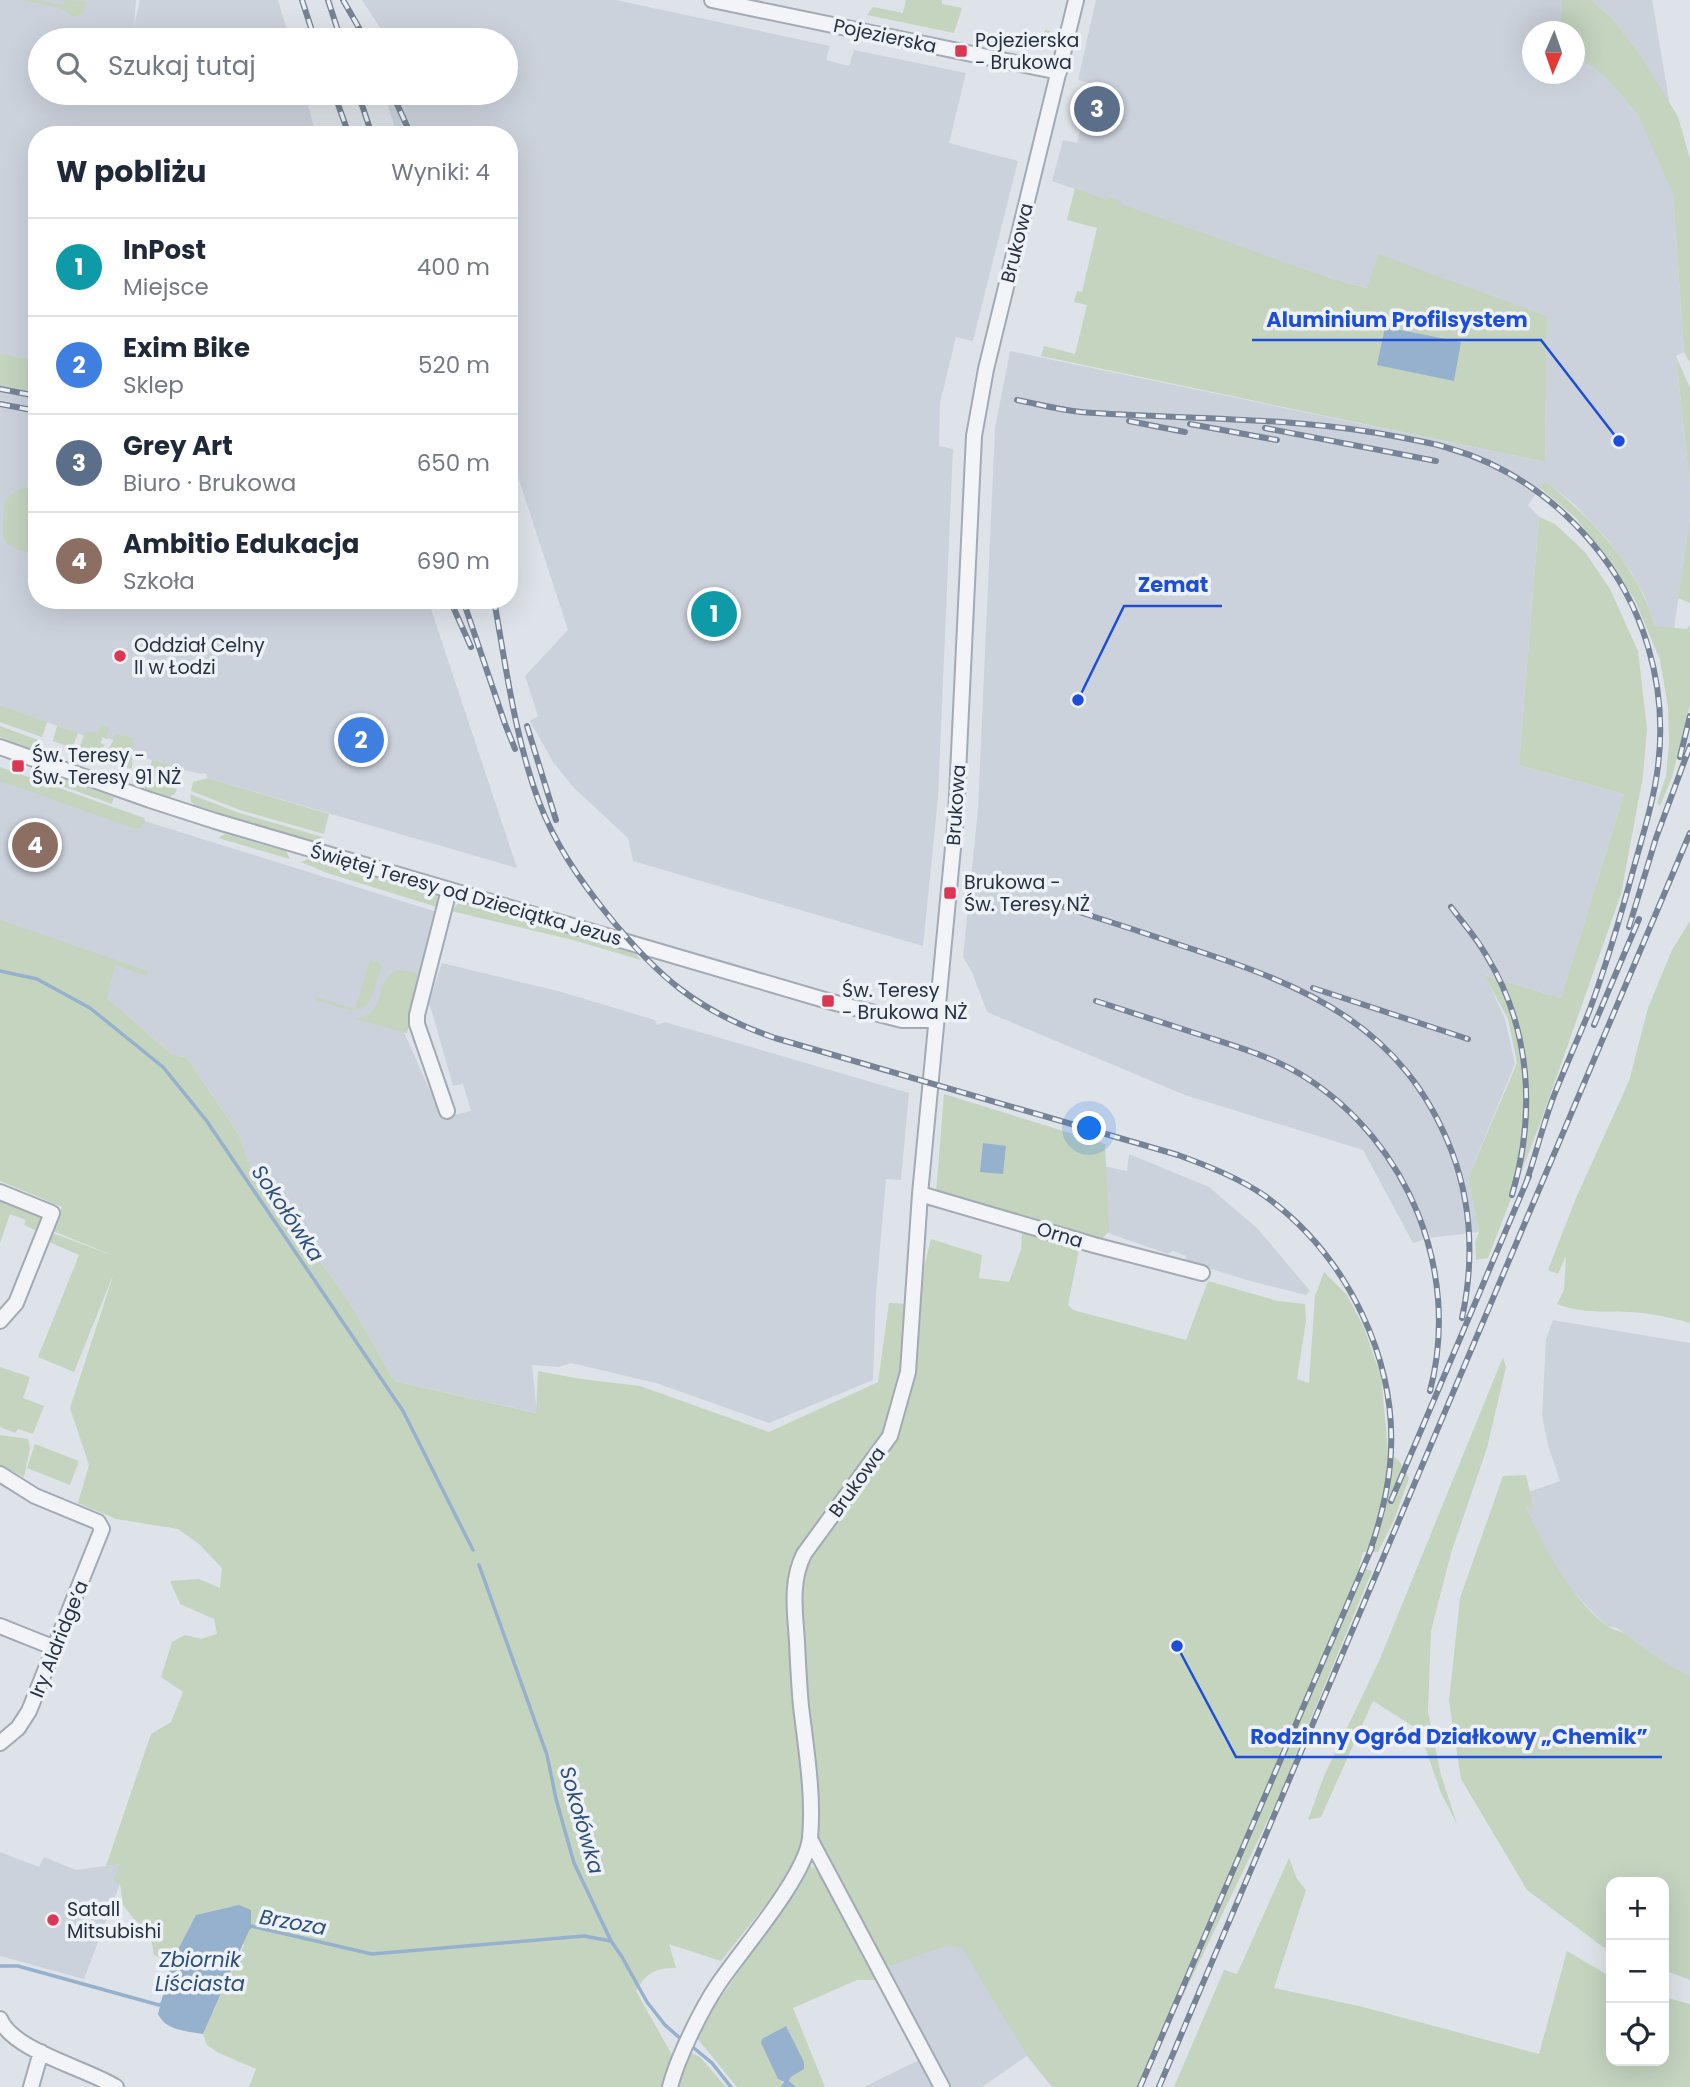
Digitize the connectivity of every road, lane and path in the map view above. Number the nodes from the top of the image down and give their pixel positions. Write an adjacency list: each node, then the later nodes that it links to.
1 (712, 0): 3 (street, Pojezierska)
2 (1076, 0): 3 (street, Brukowa)
3 (1059, 72): 6 (street, Brukowa)
4 (0, 747): 5 (street, Świętej Teresy od Dzieciątka Jezus)
5 (449, 890): 6 (street, Świętej Teresy od Dzieciątka Jezus); 7 (street)
6 (937, 1020): 9 (street, Brukowa)
7 (447, 1111)
8 (0, 1192): 11 (street)
9 (920, 1194): 10 (street, Orna); 16 (street, Brukowa)
10 (1202, 1273)
11 (0, 1321)
12 (0, 1474): 14 (street, Iry Aldridge’a)
13 (0, 1626): 14 (street)
14 (55, 1648): 15 (street, Iry Aldridge’a)
15 (0, 1743)
16 (810, 1839): 21 (street, Brukowa); 22 (street, Brukowa)
17 (0, 2019): 18 (street)
18 (41, 2052): 19 (street); 20 (street)
19 (31, 2087)
20 (116, 2087)
21 (670, 2087)
22 (942, 2087)

